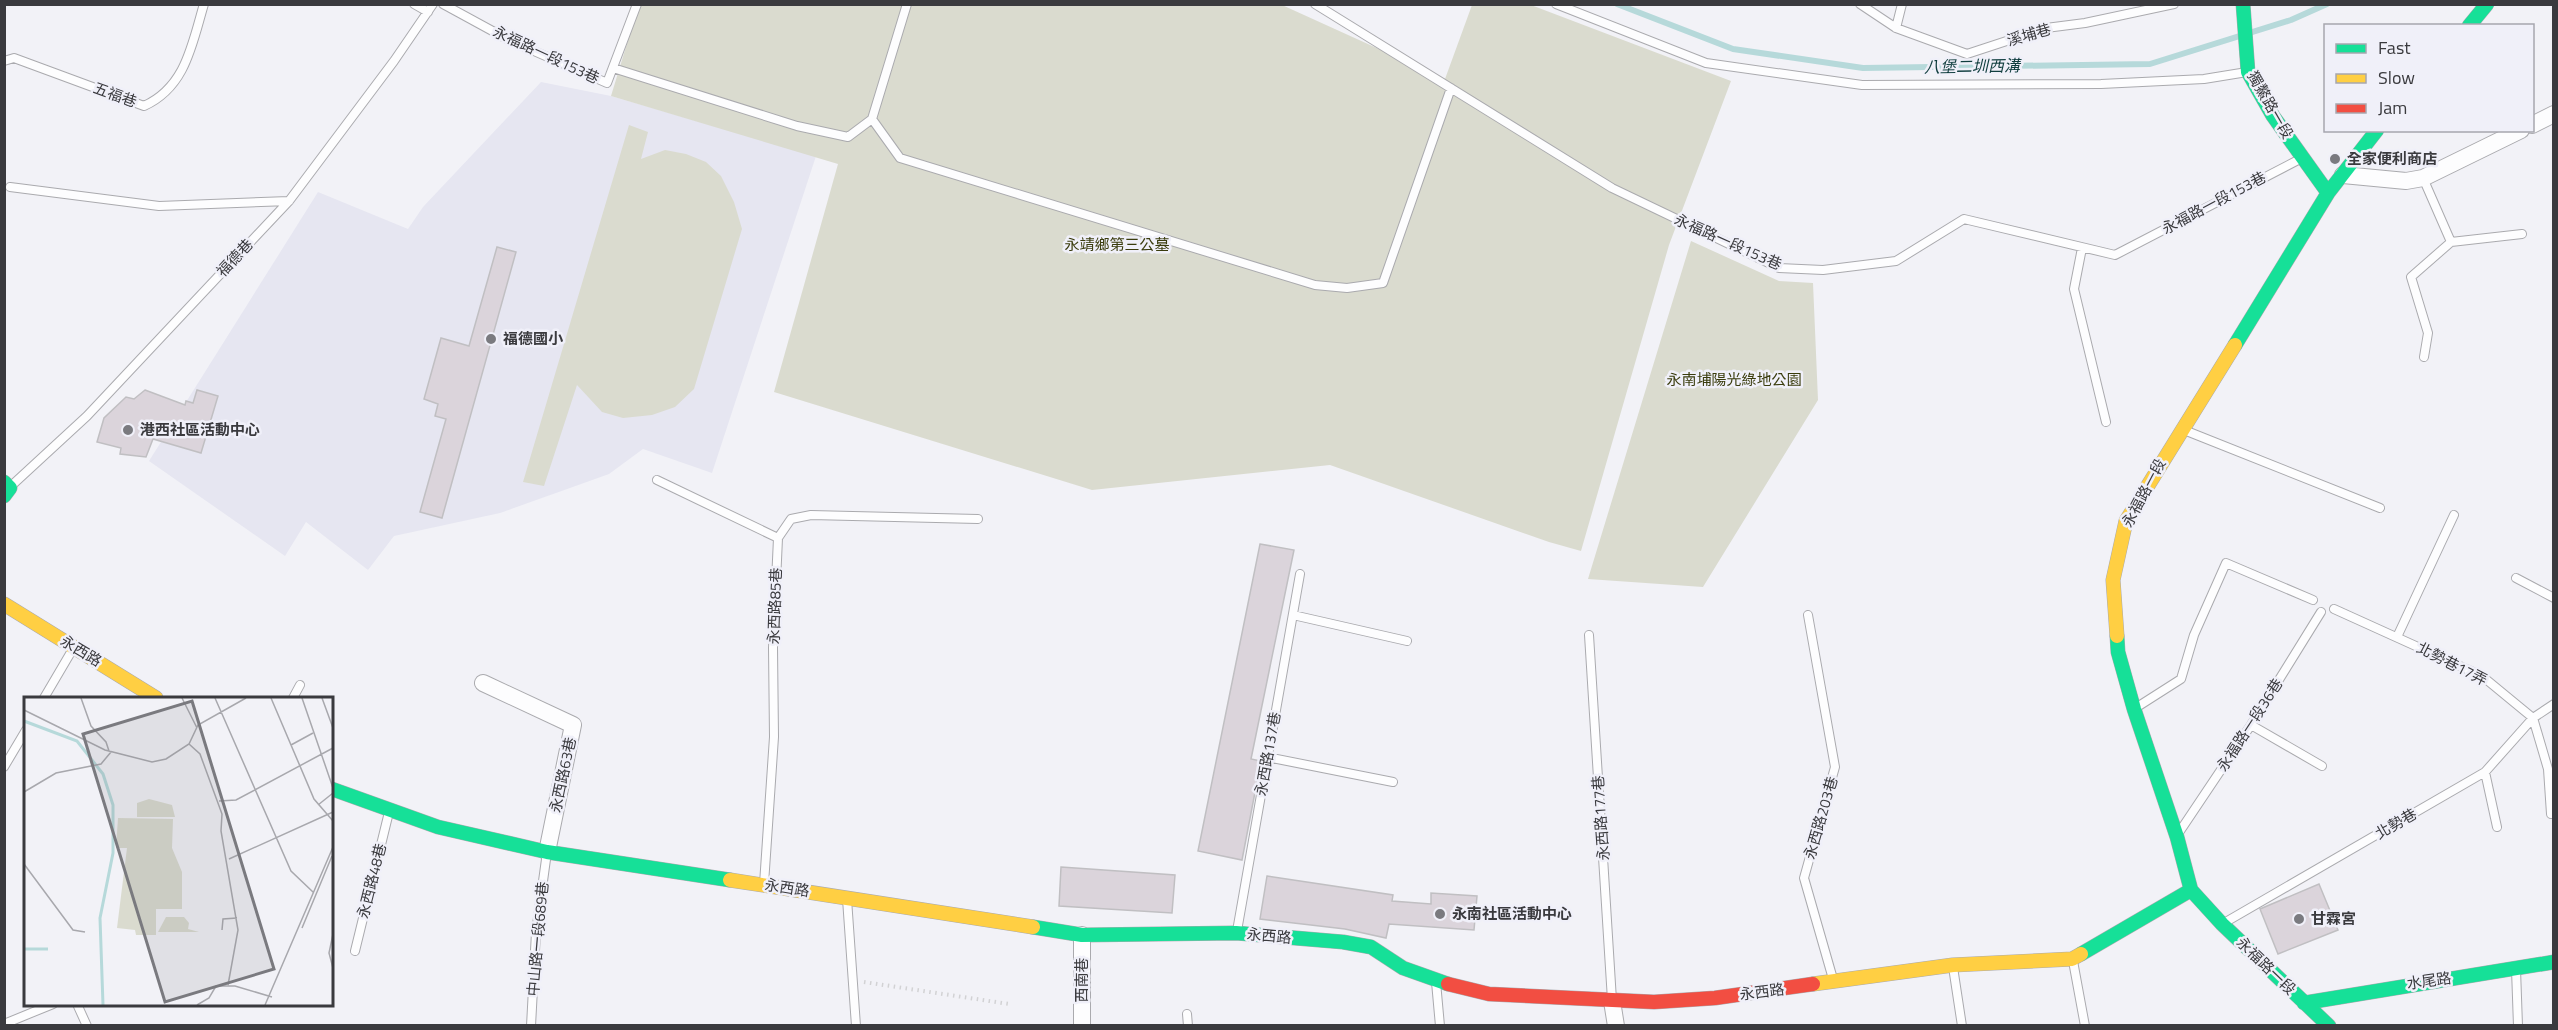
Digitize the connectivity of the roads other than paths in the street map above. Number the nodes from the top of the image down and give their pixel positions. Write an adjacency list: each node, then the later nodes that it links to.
1 (204, 4): 16 (lane, 五福巷)
2 (414, 4): 13 (lane)
3 (443, 4): 17 (lane, 永福路一段153巷)
4 (637, 4): 17 (lane, 永福路一段153巷)
5 (908, 4): 21 (lane)
6 (1315, 4): 19 (lane, 永福路一段153巷)
7 (1556, 4): 18 (lane)
8 (1860, 4): 15 (lane, 溪埔巷)
9 (1902, 4): 15 (lane)
10 (2174, 4): 15 (lane, 溪埔巷)
11 (2243, 4): 18 (street, 獨鰲路一段)
12 (2487, 4): 14 (street)
13 (431, 8): 30 (lane, 福德巷)
14 (2471, 24)
15 (1896, 28)
16 (4, 61)
17 (613, 68): 21 (lane)
18 (2248, 72): 25 (street, 獨鰲路一段)
19 (1450, 88): 21 (lane); 33 (lane, 永福路一段153巷)
20 (2553, 114): 22 (street)
21 (872, 119)
22 (2534, 124)
23 (2375, 132): 26 (street, 永福路一段)
24 (2517, 132): 27 (street)
25 (2302, 158): 29 (street, 獨鰲路一段); 33 (lane, 永福路一段153巷)
26 (2343, 175): 27 (street); 29 (street, 永福路一段)
27 (2423, 178): 32 (lane)
28 (10, 187): 30 (lane)
29 (2328, 193): 36 (street, 永福路一段)
30 (289, 201): 38 (lane, 福德巷)
31 (2522, 234): 32 (lane)
32 (2451, 242): 34 (lane)
33 (2082, 248): 35 (lane)
34 (2424, 357)
35 (2106, 422)
36 (2180, 429): 39 (lane); 62 (street, 永福路一段)
37 (657, 480): 42 (lane)
38 (6, 489)
39 (2380, 508)
40 (2454, 515): 53 (lane)
41 (978, 519): 42 (lane)
42 (778, 538): 77 (lane, 永西路85巷)
43 (1300, 574): 50 (lane, 永西路137巷)
44 (2516, 578): 45 (lane)
45 (2553, 598)
46 (2313, 600): 62 (lane)
47 (4, 604): 55 (street, 永西路)
48 (2334, 609): 53 (lane, 北勢巷17弄)
49 (2320, 612): 64 (lane, 永福路一段36巷)
50 (1293, 615): 54 (lane); 66 (lane, 永西路137巷)
51 (1808, 615): 89 (lane, 永西路203巷)
52 (1589, 635): 90 (lane, 永西路177巷)
53 (2397, 637): 63 (lane, 北勢巷17弄)
54 (1407, 641)
55 (74, 647): 58 (lane); 59 (street, 永西路)
56 (483, 683): 76 (street, 永西路63巷)
57 (300, 685): 60 (lane)
58 (45, 697)
59 (153, 697)
60 (294, 697)
61 (2553, 704): 63 (lane, 北勢巷)
62 (2134, 710): 75 (street, 永福路一段)
63 (2533, 718): 69 (lane, 北勢巷); 73 (lane)
64 (2251, 725): 67 (lane); 75 (lane, 永福路一段36巷)
65 (24, 733): 68 (lane)
66 (1267, 757): 70 (lane); 81 (lane, 永西路137巷)
67 (2322, 766)
68 (4, 767)
69 (2485, 772): 74 (lane); 80 (lane, 北勢巷)
70 (1393, 782)
71 (333, 789): 72 (street, 永西路)
72 (390, 810): 76 (street, 永西路); 83 (lane, 永西路48巷)
73 (2551, 814)
74 (2497, 827)
75 (2177, 837): 78 (street, 永福路一段)
76 (547, 852): 77 (street, 永西路); 97 (lane, 中山路一段689巷)
77 (764, 884): 79 (street, 永西路)
78 (2191, 890): 80 (street, 永福路一段); 84 (street, 永西路)
79 (847, 898): 82 (street, 永西路); 98 (lane)
80 (2222, 924): 91 (street, 永福路一段)
81 (1236, 933): 82 (street, 永西路); 88 (street, 永西路)
82 (1082, 935): 99 (street, 西南巷)
83 (355, 951)
84 (2072, 959): 86 (street, 永西路); 104 (lane)
85 (2553, 962): 87 (street, 水尾路)
86 (1953, 965): 89 (street, 永西路); 103 (lane)
87 (2516, 969): 91 (street, 水尾路); 106 (lane)
88 (1436, 981): 90 (street, 永西路); 101 (lane)
89 (1834, 983): 90 (street, 永西路)
90 (1612, 1000): 102 (street)
91 (2304, 1003): 105 (street, 永福路一段)
92 (50, 1006): 95 (lane)
93 (77, 1006): 96 (lane)
94 (1188, 1014): 100 (lane)
95 (4, 1024)
96 (87, 1026)
97 (531, 1026)
98 (856, 1026)
99 (1082, 1026)
100 (1188, 1026)
101 (1440, 1026)
102 (1616, 1026)
103 (1962, 1026)
104 (2085, 1026)
105 (2329, 1026)
106 (2518, 1026)

